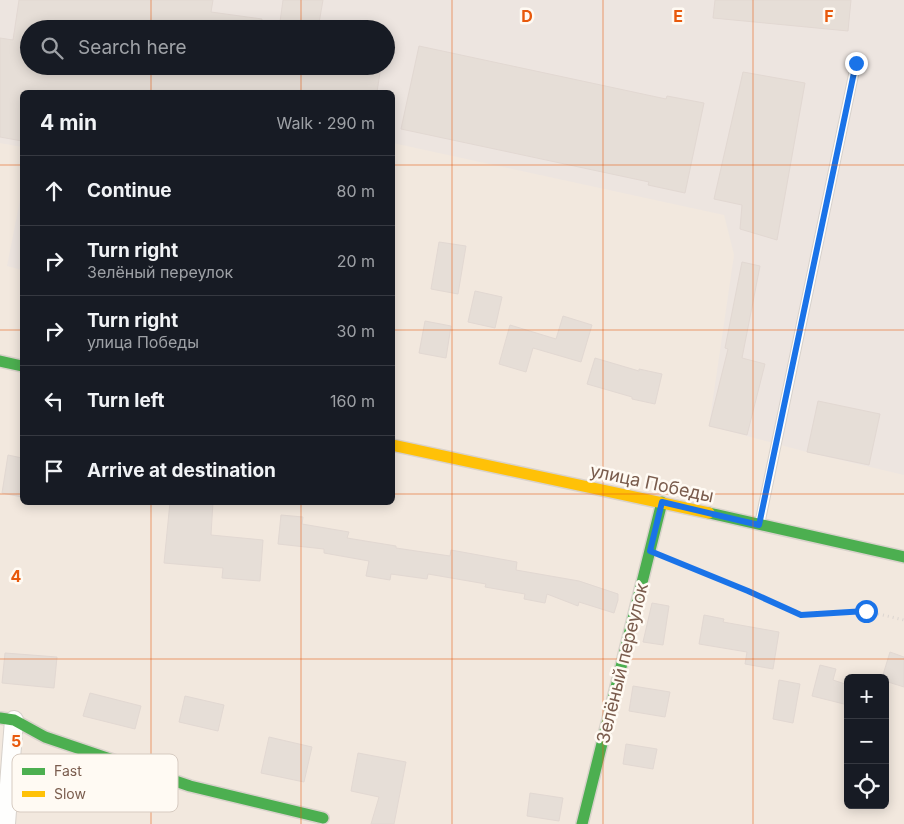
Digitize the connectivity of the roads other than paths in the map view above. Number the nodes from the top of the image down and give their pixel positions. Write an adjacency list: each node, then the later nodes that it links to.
1 (856, 63): 6 (lane)
2 (0, 361): 3 (street)
3 (20, 366)
4 (395, 446): 5 (street, улица Победы)
5 (662, 502): 6 (street, улица Победы); 13 (street, Зелёный переулок)
6 (759, 525): 7 (street, улица Победы)
7 (904, 557)
8 (7, 719): 9 (street); 12 (street)
9 (95, 754)
10 (178, 782): 11 (street)
11 (322, 818)
12 (6, 824)
13 (582, 824)

